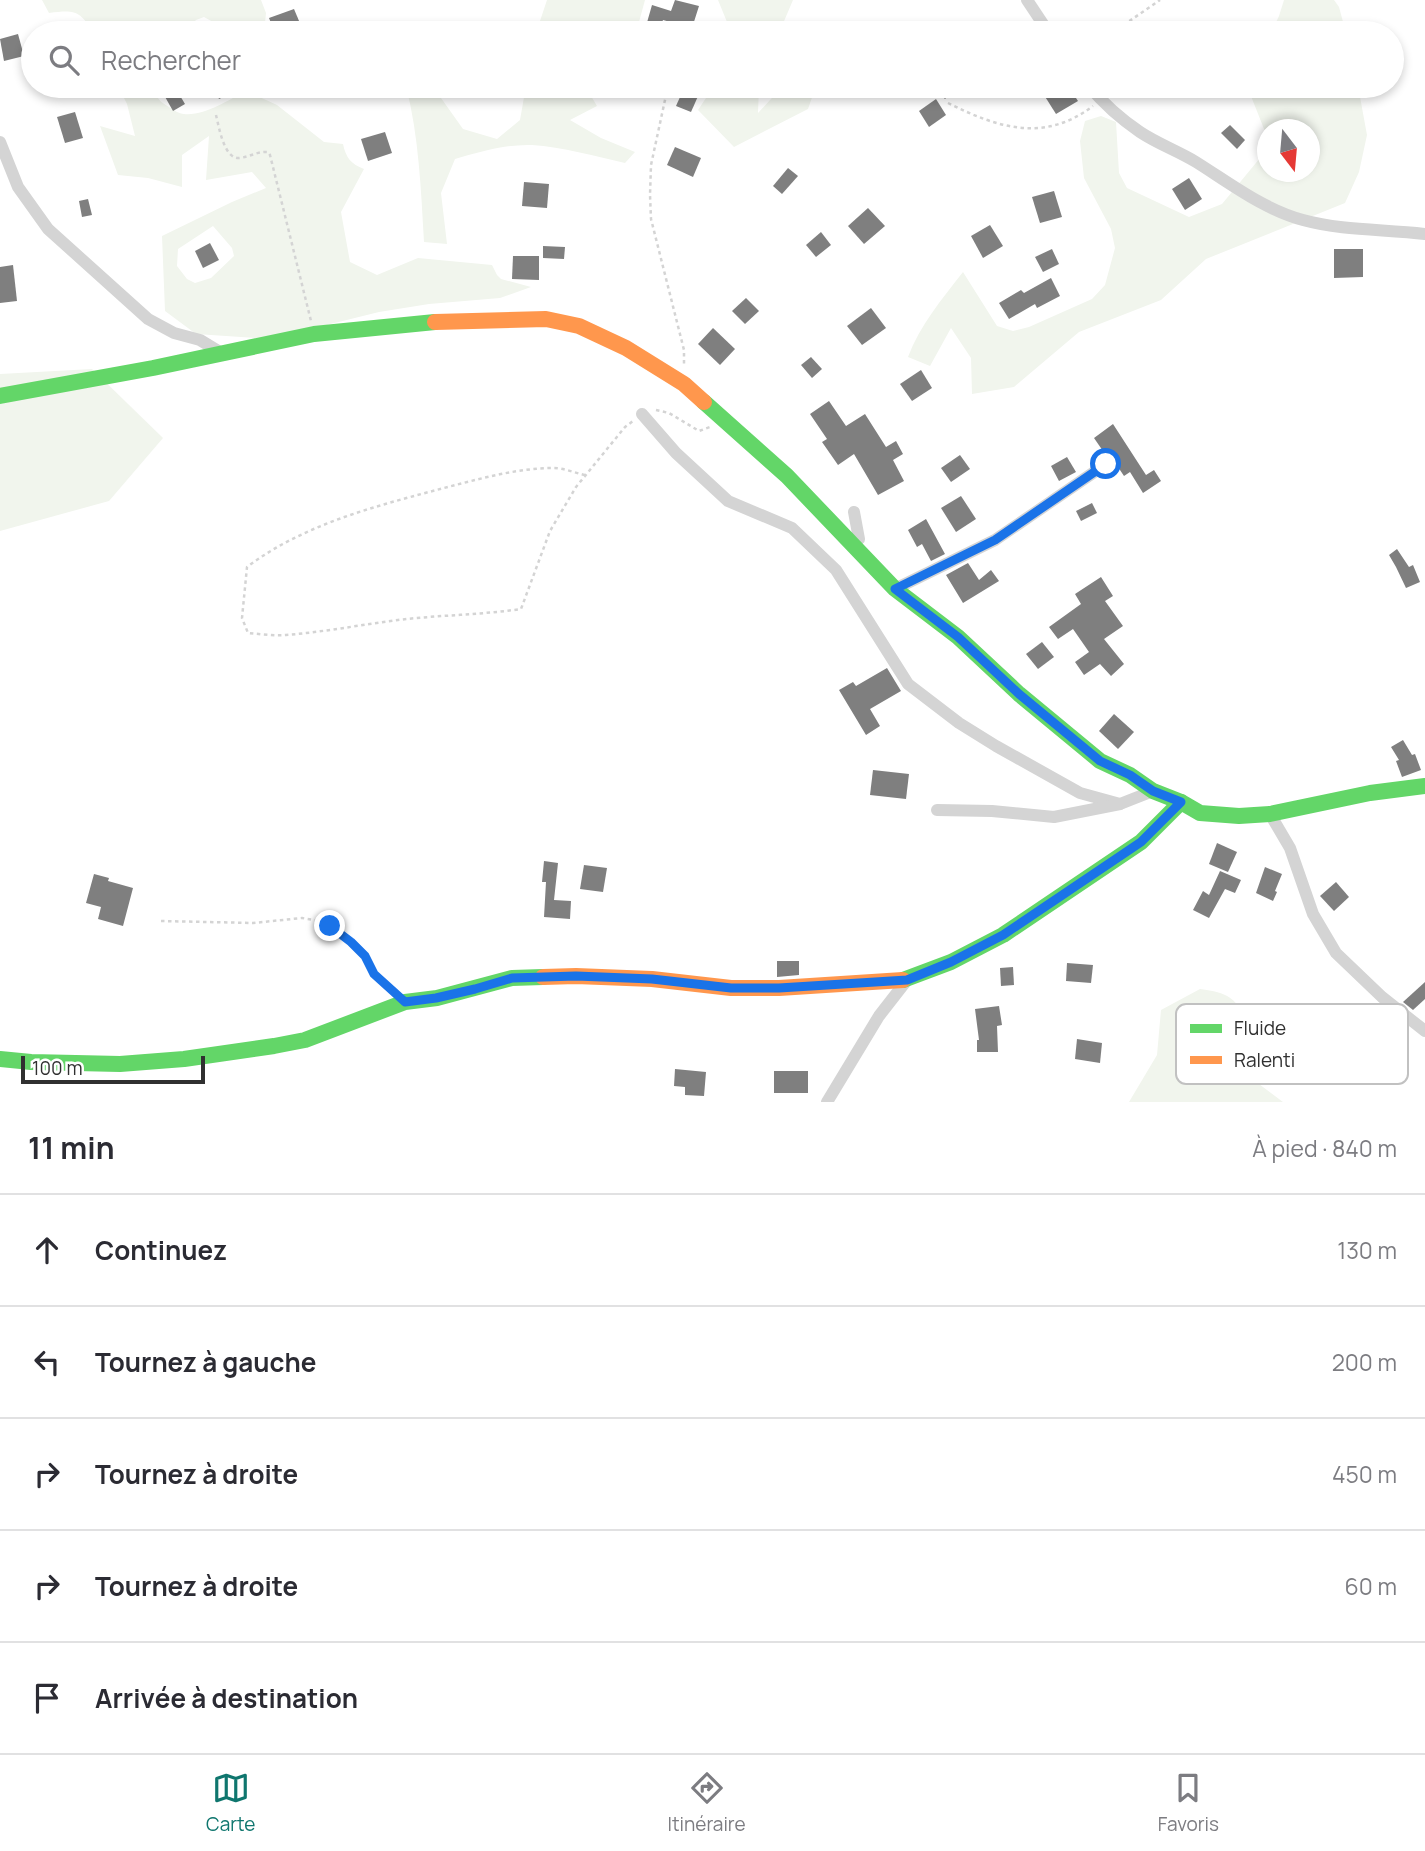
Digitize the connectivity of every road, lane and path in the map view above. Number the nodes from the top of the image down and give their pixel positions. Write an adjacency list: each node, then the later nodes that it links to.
1 (1027, 0): 3 (street)
2 (1160, 0): 4 (path)
3 (1041, 21)
4 (1129, 21)
5 (665, 98): 13 (path)
6 (1101, 100): 7 (path); 10 (street)
7 (948, 103)
8 (216, 115): 11 (path)
9 (0, 142): 12 (street)
10 (1425, 234)
11 (314, 334): 12 (main road); 13 (main road)
12 (223, 354): 14 (main road)
13 (684, 384): 16 (main road)
14 (0, 396)
15 (642, 414): 16 (path); 18 (path); 25 (street)
16 (726, 420): 20 (main road)
17 (1106, 464): 21 (street)
18 (585, 475): 18 (path)
19 (855, 512): 20 (street)
20 (852, 545): 21 (main road)
21 (895, 589): 23 (main road)
22 (1425, 786): 27 (main road)
23 (1153, 791): 24 (main road); 25 (street)
24 (1181, 802): 27 (main road); 29 (main road)
25 (1120, 804): 26 (street)
26 (937, 810)
27 (1270, 814): 31 (street)
28 (161, 922): 30 (path)
29 (907, 980): 30 (main road); 35 (street)
30 (405, 1002): 34 (main road)
31 (1391, 1004)
32 (1408, 1018): 33 (street)
33 (1425, 1031)
34 (0, 1059)
35 (827, 1102)

